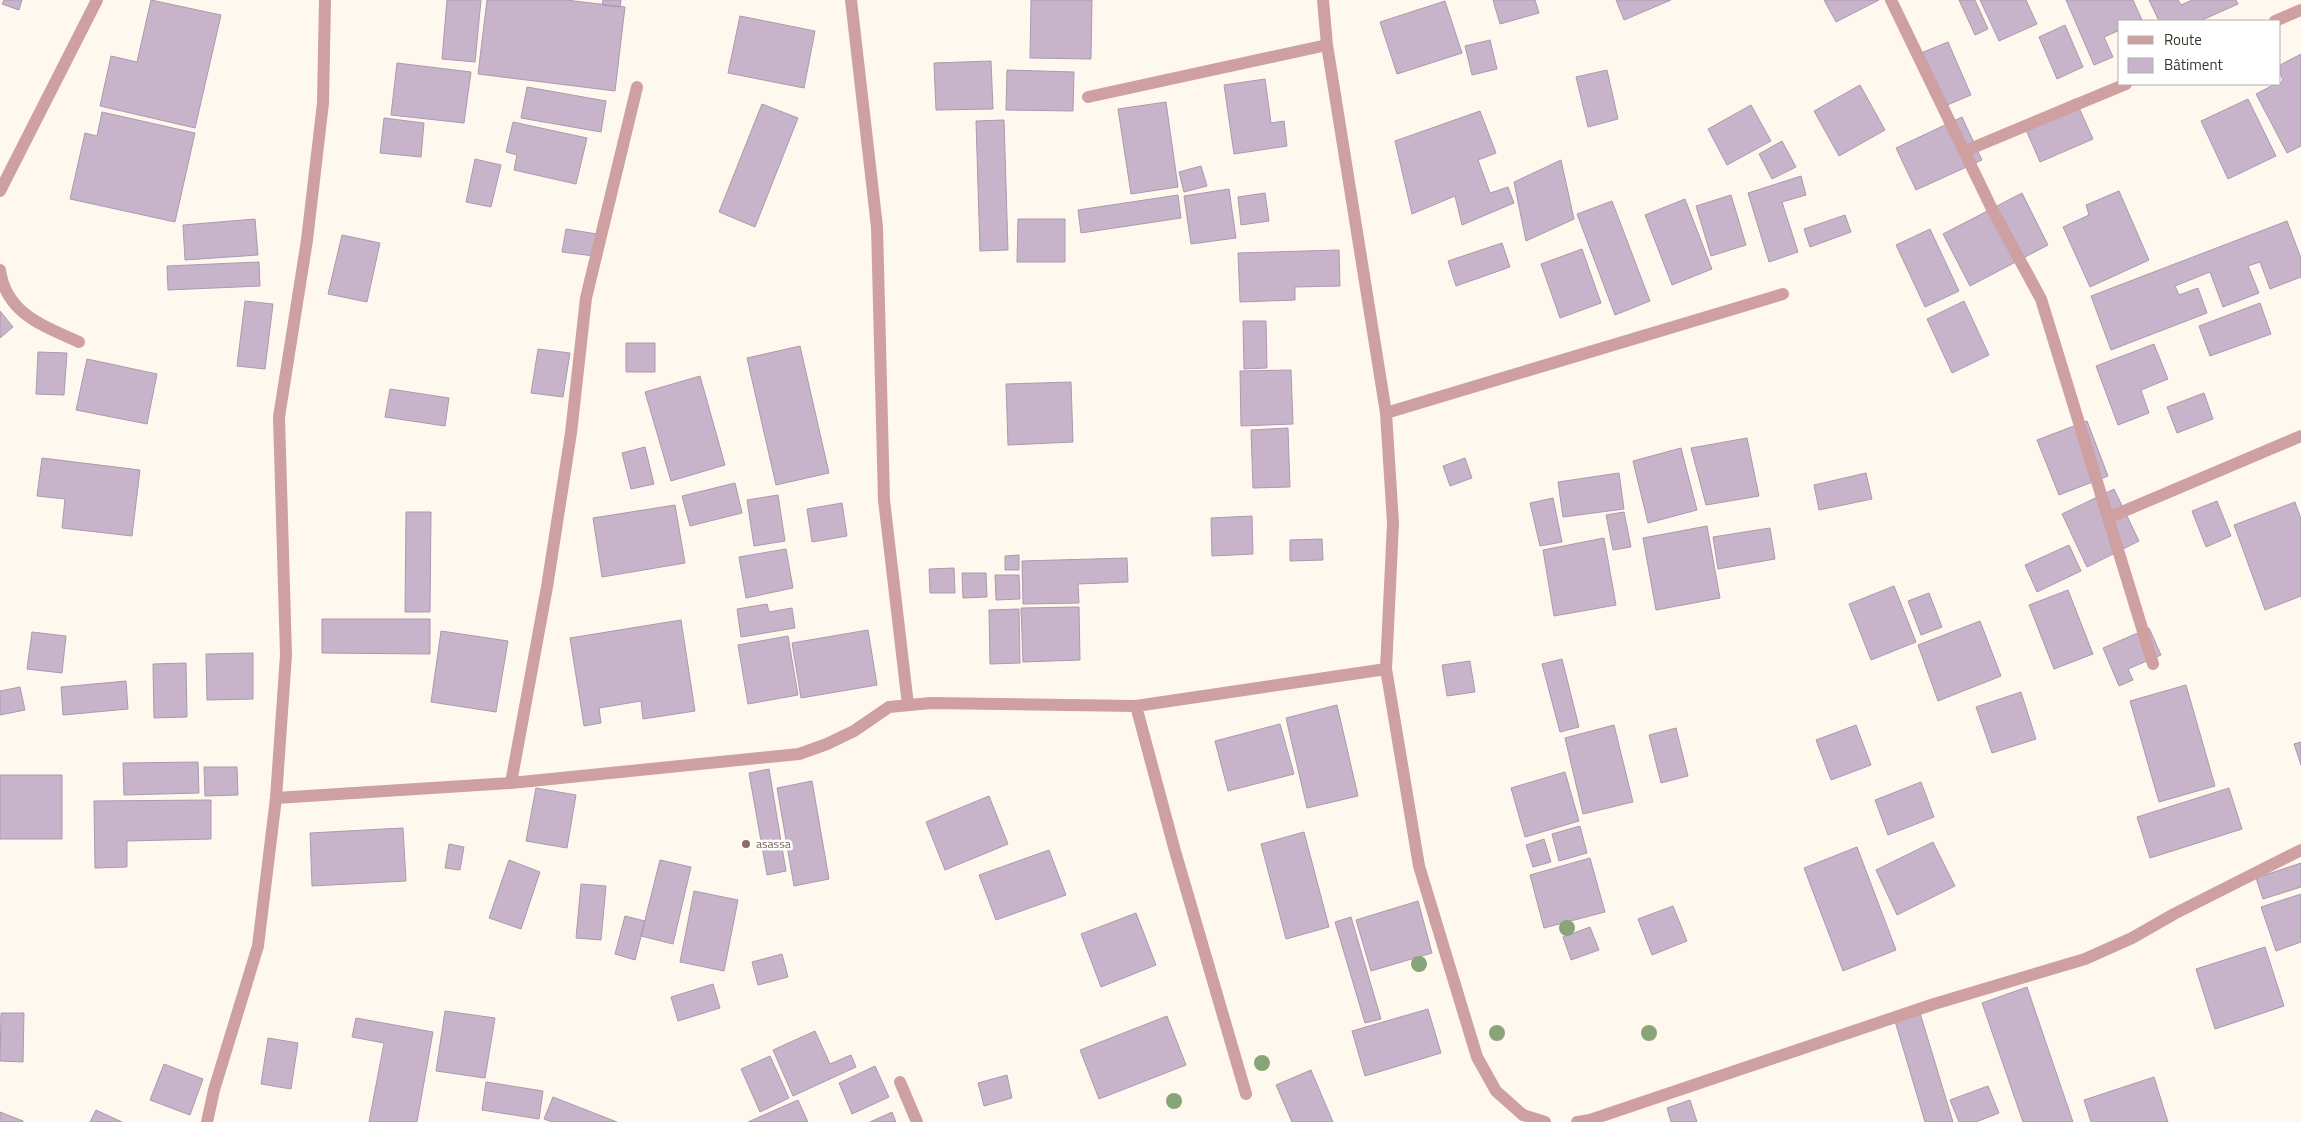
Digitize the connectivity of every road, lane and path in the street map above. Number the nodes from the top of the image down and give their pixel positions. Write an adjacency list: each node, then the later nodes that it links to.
1 (97, 0): 13 (street)
2 (325, 0): 25 (street)
3 (851, 0): 22 (street)
4 (1324, 0): 8 (street)
5 (1891, 0): 12 (street)
6 (2301, 10): 7 (street)
7 (2277, 20)
8 (1327, 45): 11 (street); 17 (street)
9 (2124, 85): 12 (street)
10 (637, 87): 24 (street)
11 (1088, 97)
12 (1965, 151): 19 (street)
13 (0, 191)
14 (0, 270): 16 (street)
15 (1783, 294): 17 (street)
16 (79, 342)
17 (1386, 413): 21 (street)
18 (2301, 436): 19 (street)
19 (2110, 517): 20 (street)
20 (2153, 664)
21 (1386, 669): 23 (street); 31 (street)
22 (908, 705): 23 (street); 24 (street)
23 (1136, 706): 28 (street)
24 (511, 783): 25 (street)
25 (276, 798): 29 (street)
26 (2301, 850): 32 (street)
27 (900, 1082): 30 (street)
28 (1246, 1094)
29 (207, 1122)
30 (917, 1122)
31 (1545, 1122)
32 (1577, 1122)

